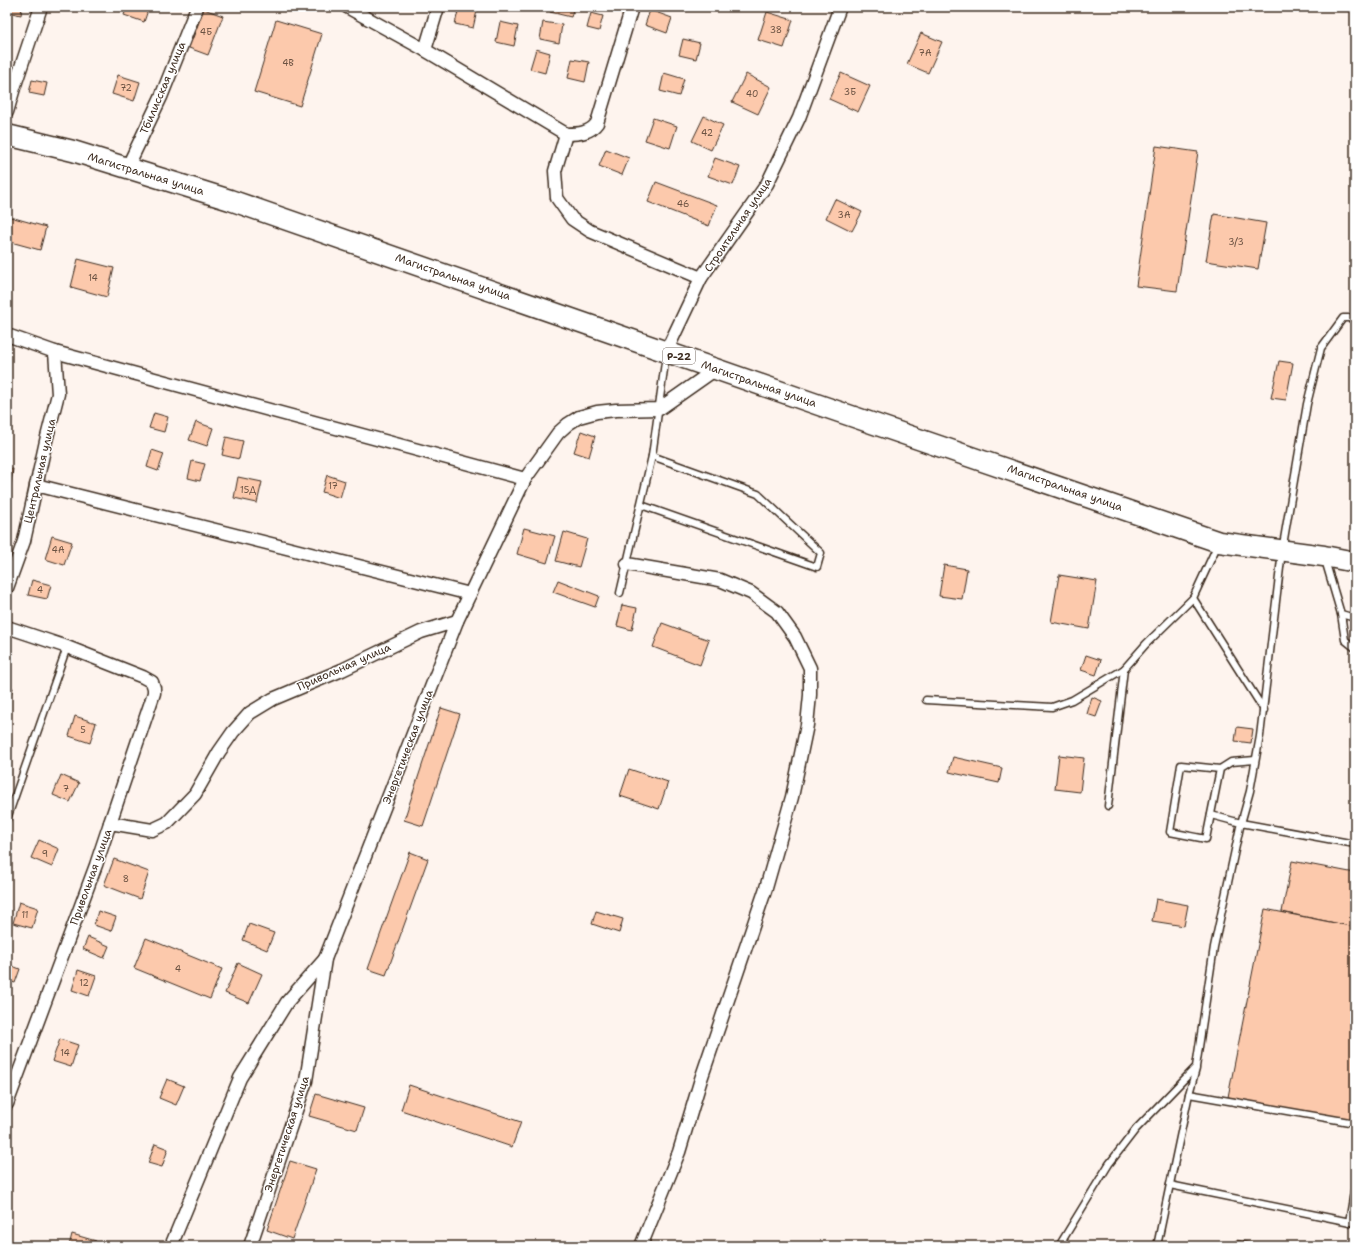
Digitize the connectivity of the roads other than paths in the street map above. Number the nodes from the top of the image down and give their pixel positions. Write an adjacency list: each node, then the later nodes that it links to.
1 (41, 7): 8 (street)
2 (197, 7): 11 (street, Тбилисская улица)
3 (347, 7): 7 (street)
4 (438, 7): 7 (street)
5 (632, 7): 9 (street)
6 (840, 7): 12 (street, Строительная улица)
7 (425, 50): 9 (street)
8 (7, 112)
9 (566, 134): 12 (street)
10 (7, 135): 11 (highway, Магистральная улица / Р-22)
11 (127, 168): 16 (highway, Магистральная улица / Р-22)
12 (701, 278): 16 (street, Строительная улица)
13 (1355, 318): 24 (lane)
14 (7, 335): 15 (street)
15 (55, 352): 20 (street); 21 (street, Центральная улица)
16 (666, 352): 17 (highway, Магистральная улица / Р-22); 18 (lane)
17 (716, 369): 18 (street); 23 (highway, Магистральная улица / Р-22)
18 (659, 409): 19 (lane); 20 (street, Энергетическая улица)
19 (652, 456): 22 (lane); 22 (lane)
20 (525, 479): 30 (street, Энергетическая улица)
21 (36, 486): 28 (street, Центральная улица); 30 (street)
22 (641, 505): 27 (lane)
23 (1219, 542): 24 (highway, Магистральная улица / Р-22); 31 (lane)
24 (1282, 551): 25 (highway, Магистральная улица / Р-22); 40 (lane)
25 (1324, 556): 26 (highway, Магистральная улица / Р-22); 32 (lane)
26 (1355, 562)
27 (627, 564): 29 (lane); 57 (street)
28 (7, 588)
29 (620, 593)
30 (470, 594): 34 (street, Энергетическая улица)
31 (1193, 598): 38 (lane); 40 (lane)
32 (1341, 614): 33 (lane); 37 (lane)
33 (1355, 618)
34 (457, 621): 46 (street, Привольная улица); 49 (street, Энергетическая улица)
35 (7, 627): 36 (street)
36 (67, 647): 45 (lane); 46 (street)
37 (1355, 648)
38 (1124, 669): 39 (lane); 43 (lane)
39 (926, 700)
40 (1264, 710): 41 (lane)
41 (1255, 760): 42 (lane); 47 (lane)
42 (1220, 769): 44 (lane); 44 (lane)
43 (1108, 806)
44 (1211, 815): 47 (lane)
45 (7, 819)
46 (110, 823): 52 (street, Привольная улица)
47 (1241, 823): 48 (lane); 50 (lane)
48 (1355, 844)
49 (325, 959): 58 (street); 59 (street, Энергетическая улица)
50 (1196, 1067): 51 (lane); 62 (lane)
51 (1189, 1094): 53 (lane); 54 (lane)
52 (7, 1104)
53 (1355, 1123)
54 (1170, 1185): 56 (lane); 63 (lane)
55 (1355, 1186): 56 (lane)
56 (1352, 1222)
57 (648, 1230): 60 (street); 61 (street)
58 (171, 1246)
59 (250, 1246)
60 (641, 1246)
61 (648, 1246)
62 (1059, 1246)
63 (1157, 1246)

